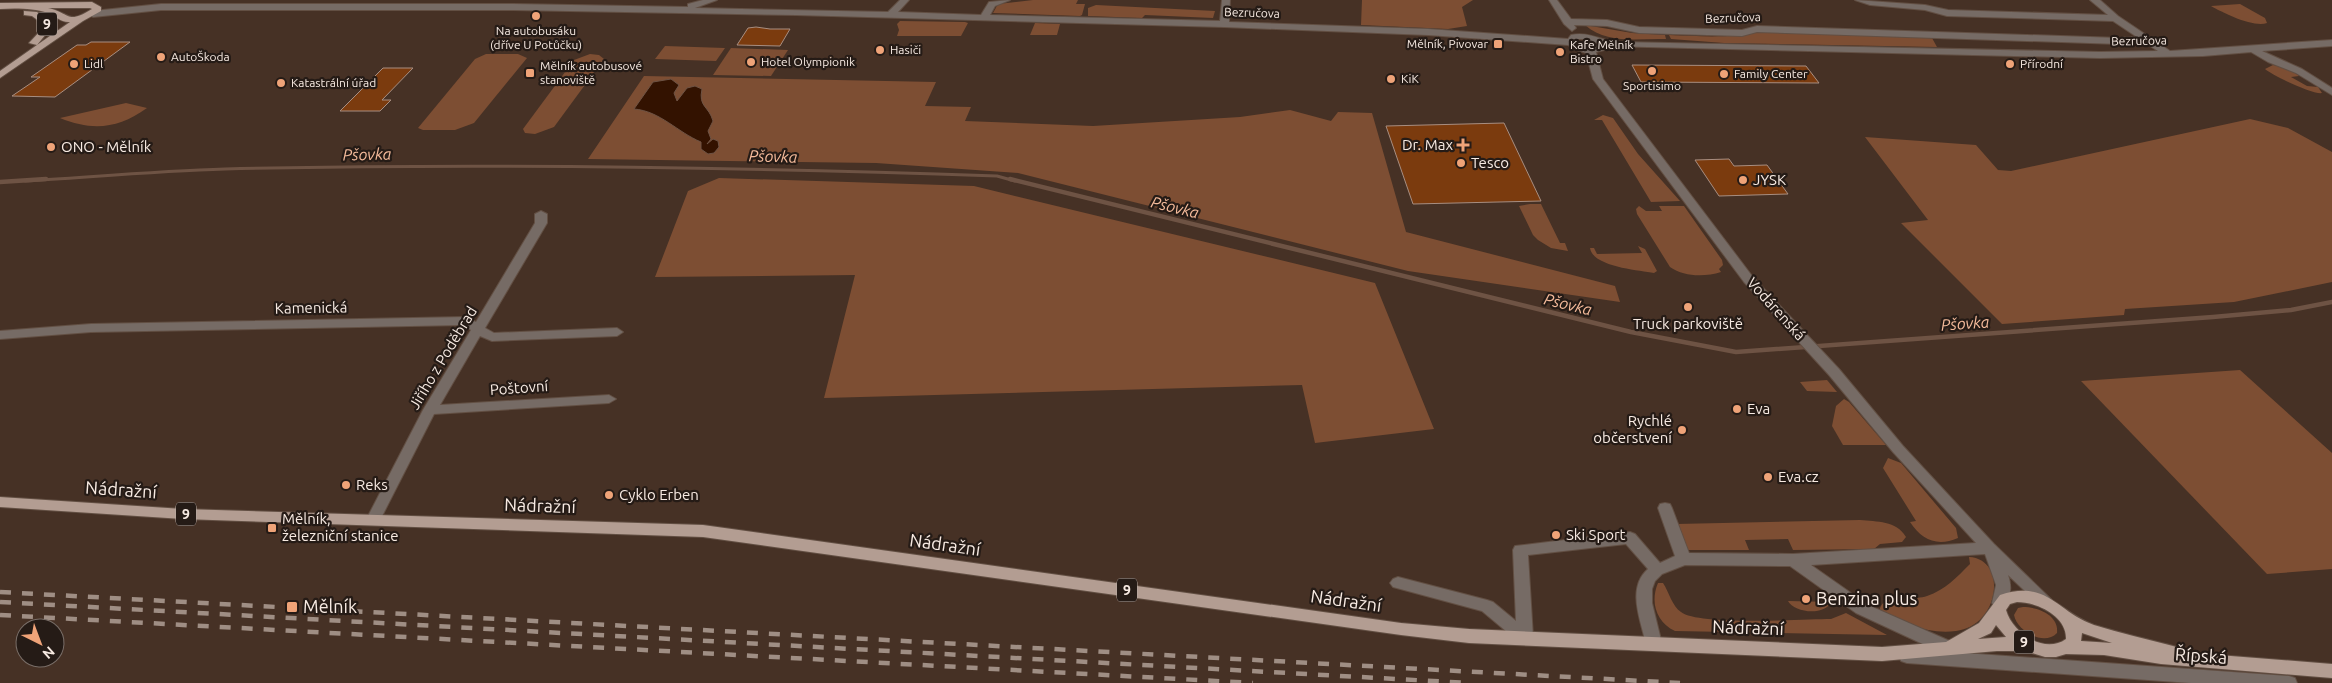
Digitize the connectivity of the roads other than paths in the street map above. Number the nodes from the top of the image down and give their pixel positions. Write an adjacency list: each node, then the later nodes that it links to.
1 (238, 0): 15 (street)
2 (377, 0): 17 (street)
3 (520, 0): 16 (street)
4 (548, 0): 16 (street)
5 (713, 0): 18 (street)
6 (905, 0): 20 (street)
7 (1006, 0): 21 (street)
8 (1226, 0): 25 (street)
9 (1553, 0): 24 (street)
10 (1858, 0): 23 (street)
11 (2094, 0): 23 (street)
12 (21, 6): 13 (main road); 14 (main road, 9); 22 (main road)
13 (81, 6): 19 (main road, 9); 22 (main road, 9)
14 (0, 7): 37 (main road, 9)
15 (229, 7): 17 (street); 19 (street)
16 (513, 7): 17 (street); 18 (street, Bezručova)
17 (367, 8)
18 (674, 10): 20 (street, Bezručova)
19 (92, 12): 22 (main road, 9); 28 (main road, 9)
20 (890, 15): 21 (street, Bezručova)
21 (985, 16): 25 (street, Bezručova)
22 (61, 17): 28 (main road, 9)
23 (2114, 18): 29 (street)
24 (1568, 22): 26 (street, Bezručova); 27 (street)
25 (1224, 24): 30 (street, Bezručova)
26 (1931, 34): 29 (street, Bezručova); 35 (street)
27 (1582, 35): 30 (street); 31 (street, Bezručova)
28 (52, 37): 37 (main road, 9)
29 (2146, 39): 36 (street)
30 (1571, 42): 33 (street, Bezručova)
31 (1604, 43): 33 (street, Bezručova); 35 (street, Bezručova)
32 (2332, 43): 34 (street, Bezručova)
33 (1591, 50): 49 (street, Vodárenská)
34 (2254, 50): 36 (street, Bezručova); 39 (street)
35 (1946, 52): 36 (street, Bezručova)
36 (2167, 53)
37 (16, 63): 38 (main road, 9)
38 (0, 75)
39 (2332, 92)
40 (541, 214): 41 (street, Jiřího z Poděbrad)
41 (479, 330): 42 (street, Kamenická); 43 (street, Kamenická); 45 (street, Jiřího z Poděbrad)
42 (618, 332)
43 (0, 335)
44 (609, 399): 45 (street, Poštovní)
45 (430, 410): 48 (street, Jiřího z Poděbrad)
46 (0, 502): 48 (main road, Nádražní / 9)
47 (1665, 508): 50 (street)
48 (372, 520): 57 (main road, Nádražní / 9)
49 (1989, 548): 51 (street); 54 (street, Vodárenská); 55 (street, Vodárenská)
50 (1684, 559): 51 (street); 52 (street)
51 (1793, 560): 60 (street)
52 (1657, 570): 57 (street); 58 (street)
53 (1398, 583): 57 (street)
54 (2050, 605): 55 (main road, 9); 56 (main road, 9)
55 (1999, 606): 59 (main road, 9); 60 (main road, Nádražní / 9)
56 (2068, 620): 61 (main road); 63 (main road, Řípská / 9)
57 (1525, 637): 58 (main road, Nádražní / 9)
58 (1654, 644): 62 (main road, Nádražní / 9)
59 (2029, 644): 60 (main road, Nádražní / 9); 61 (main road, 9)
60 (1946, 648): 62 (main road, Nádražní / 9)
61 (2067, 648): 63 (main road, Řípská / 9)
62 (1882, 654): 64 (street, Nádražní)
63 (2197, 659): 65 (main road, Řípská / 9)
64 (2111, 669): 66 (street, Řípská)
65 (2332, 671)
66 (2289, 683)

